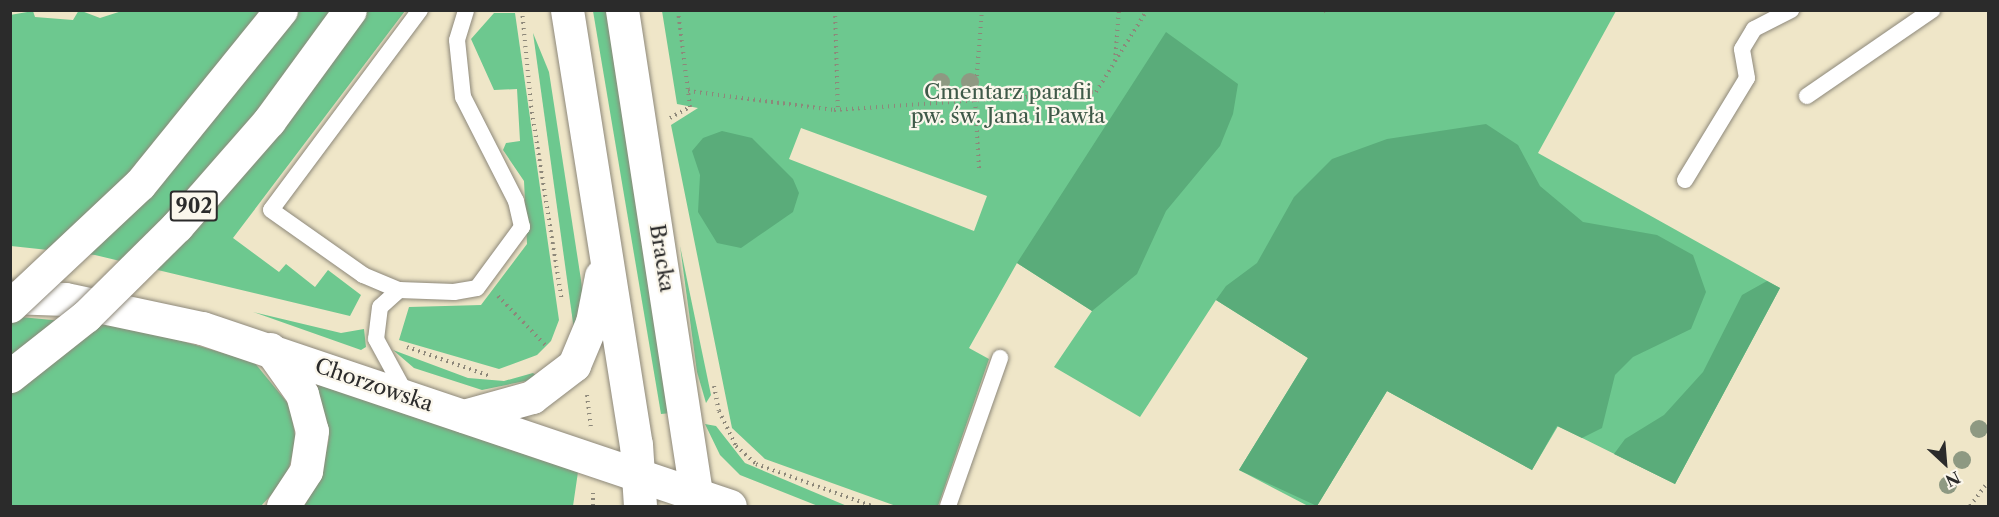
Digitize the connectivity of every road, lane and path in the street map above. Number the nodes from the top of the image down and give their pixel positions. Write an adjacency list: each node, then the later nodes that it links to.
1 (281, 10): 29 (main road, 902, bridge)
2 (350, 10): 36 (main road, 902, bridge)
3 (420, 10): 27 (lane)
4 (465, 10): 26 (lane)
5 (522, 10): 30 (path)
6 (548, 10): 16 (lane)
7 (567, 10): 16 (main road)
8 (622, 10): 44 (main road, Bracka)
9 (678, 10): 18 (path)
10 (835, 10): 21 (path)
11 (982, 10): 20 (path)
12 (1119, 10): 17 (path)
13 (1147, 10): 17 (path)
14 (1791, 10): 24 (lane)
15 (1932, 10): 19 (lane)
16 (575, 61): 25 (main road)
17 (1114, 63): 20 (path)
18 (688, 91): 21 (path); 22 (path)
19 (1807, 96)
20 (975, 100): 21 (path); 23 (path)
21 (838, 110)
22 (664, 122)
23 (979, 168)
24 (1685, 180)
25 (605, 247): 40 (main road); 43 (main road)
26 (482, 281): 27 (lane); 32 (path)
27 (399, 290): 38 (lane)
28 (10, 297): 33 (main road, Chorzowska)
29 (10, 306)
30 (564, 311)
31 (395, 343): 35 (path)
32 (556, 345)
33 (270, 349): 38 (main road, Chorzowska); 46 (main road)
34 (1000, 358): 49 (lane)
35 (498, 375)
36 (10, 376)
37 (581, 387): 41 (path)
38 (408, 397): 40 (main road, Chorzowska)
39 (711, 413): 45 (path)
40 (464, 416): 43 (main road, Chorzowska)
41 (591, 428)
42 (1989, 482): 50 (path)
43 (640, 492): 44 (main road, Chorzowska)
44 (698, 501): 47 (main road, Chorzowska)
45 (866, 506): 48 (path)
46 (283, 507)
47 (730, 507)
48 (872, 507)
49 (948, 507)
50 (1970, 507)

